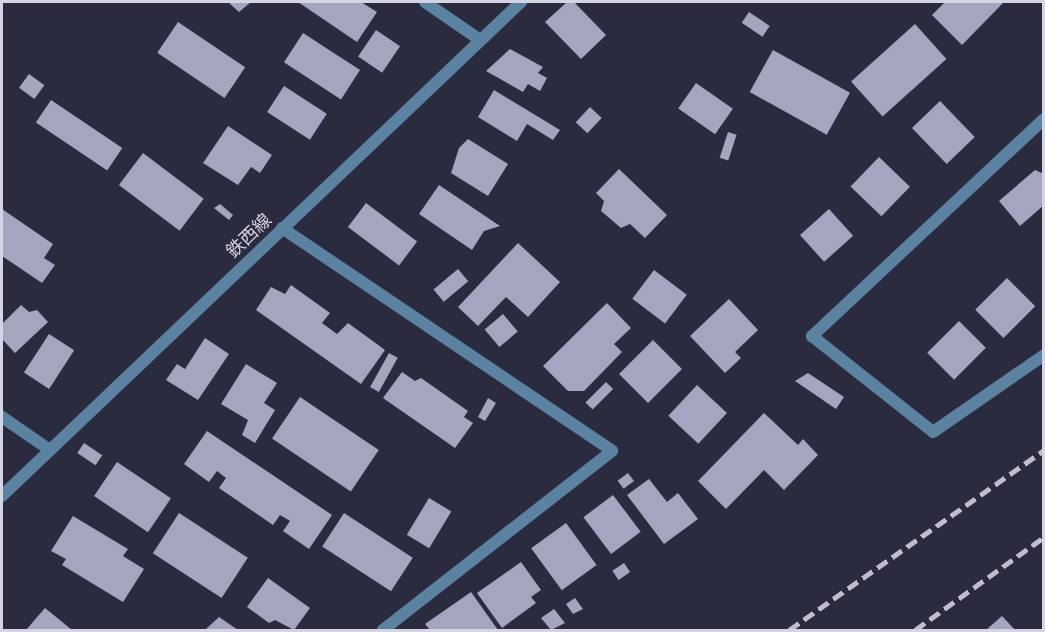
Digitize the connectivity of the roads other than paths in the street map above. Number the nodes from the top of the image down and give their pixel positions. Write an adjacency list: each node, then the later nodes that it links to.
1 (425, 2): 3 (street)
2 (520, 2): 3 (street, 鉄西線)
3 (480, 40): 5 (street, 鉄西線)
4 (1043, 121): 6 (street)
5 (282, 228): 8 (street, 鉄西線); 10 (street)
6 (1044, 355)
7 (2, 417): 8 (street)
8 (50, 450): 9 (street, 鉄西線)
9 (2, 496)
10 (384, 630)

